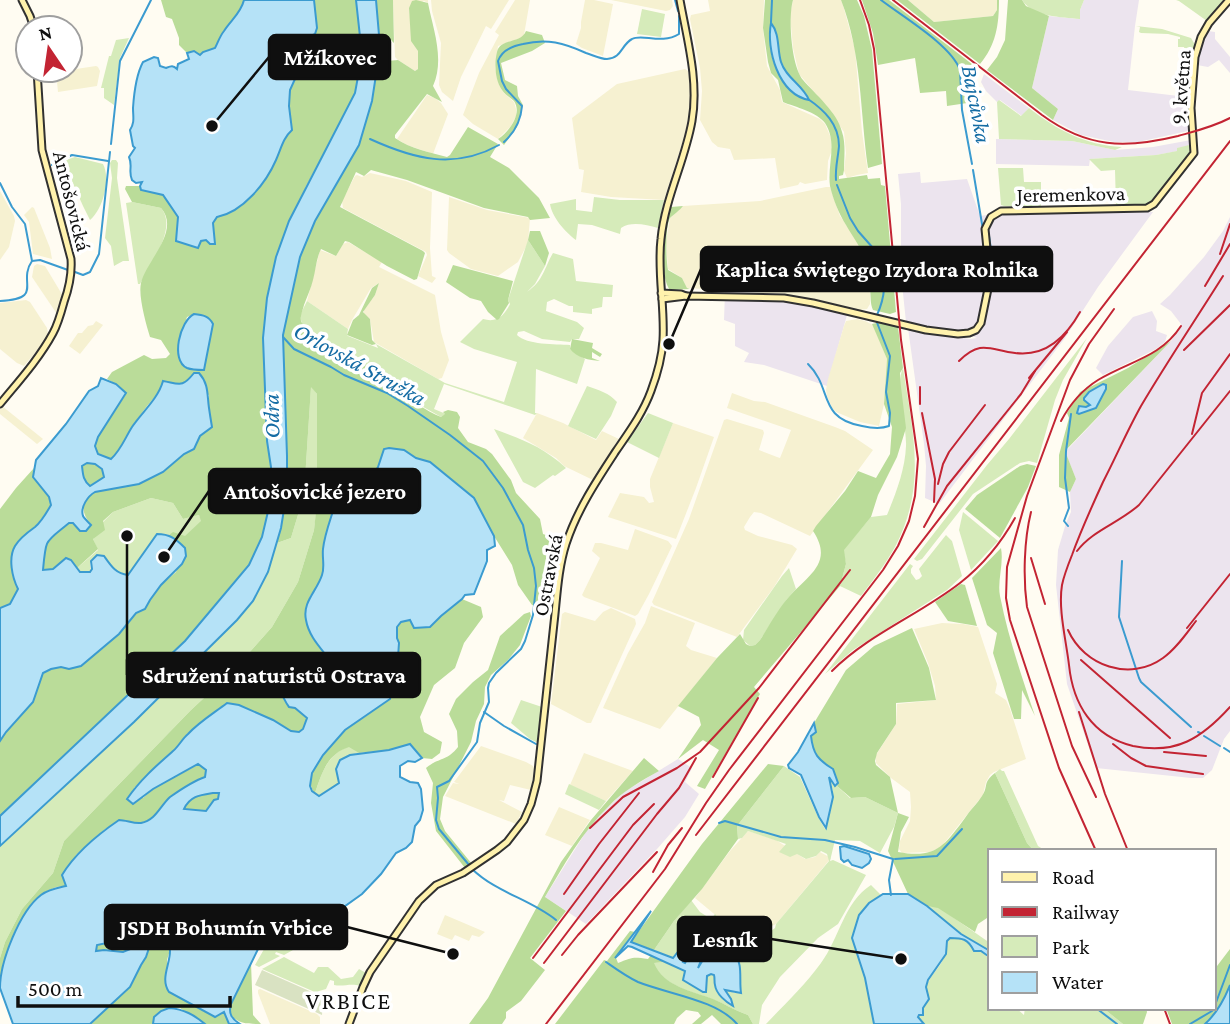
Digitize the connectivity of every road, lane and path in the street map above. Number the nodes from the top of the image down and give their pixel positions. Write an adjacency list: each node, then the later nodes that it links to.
1 (680, 0): 5 (street, Ostravská)
2 (1229, 0): 4 (street, 9. května)
3 (38, 84): 6 (street, Antošovická)
4 (1194, 145): 5 (street, Jeremenkova)
5 (662, 296): 7 (street, Ostravská)
6 (0, 404)
7 (349, 1024)

